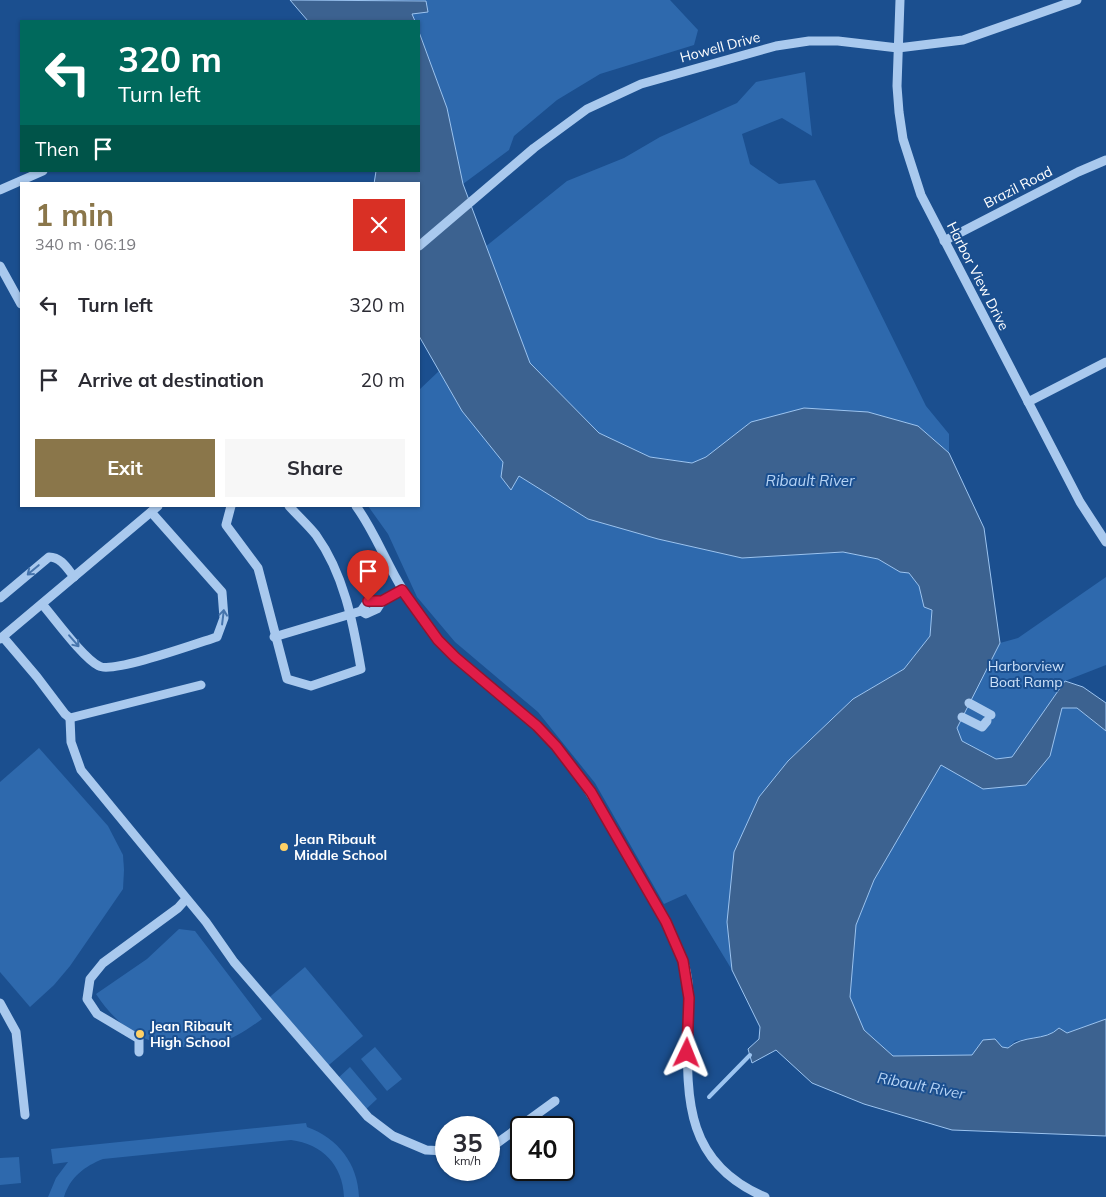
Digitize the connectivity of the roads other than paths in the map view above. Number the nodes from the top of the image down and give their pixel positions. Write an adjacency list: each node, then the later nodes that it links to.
1 (900, 0): 3 (street, Harbor View Drive)
2 (1077, 0): 3 (street, Howell Drive)
3 (898, 48): 7 (street, Harbor View Drive); 8 (street, Howell Drive)
4 (1106, 160): 7 (street, Brazil Road)
5 (41, 172): 6 (street)
6 (0, 190)
7 (944, 241): 12 (street, Harbor View Drive)
8 (420, 245)
9 (0, 266): 10 (street)
10 (20, 302)
11 (1106, 362): 12 (street)
12 (1028, 402): 17 (street, Harbor View Drive)
13 (231, 507): 23 (street)
14 (290, 507): 22 (street)
15 (357, 507): 19 (street)
16 (155, 509): 18 (street); 21 (street, one-way to 16)
17 (1106, 542)
18 (74, 577): 20 (street, one-way to 20); 21 (street)
19 (402, 590): 22 (street); 36 (street)
20 (0, 598)
21 (42, 604): 24 (street)
22 (352, 613): 23 (street); 23 (street)
23 (274, 637)
24 (1, 638): 28 (street)
25 (201, 685): 28 (street)
26 (969, 703): 27 (street)
27 (962, 717)
28 (70, 718): 29 (street)
29 (186, 899): 31 (street); 35 (street)
30 (0, 1003): 33 (street)
31 (139, 1052)
32 (555, 1101): 34 (street)
33 (25, 1115)
34 (500, 1141)
35 (435, 1150)
36 (765, 1197)

